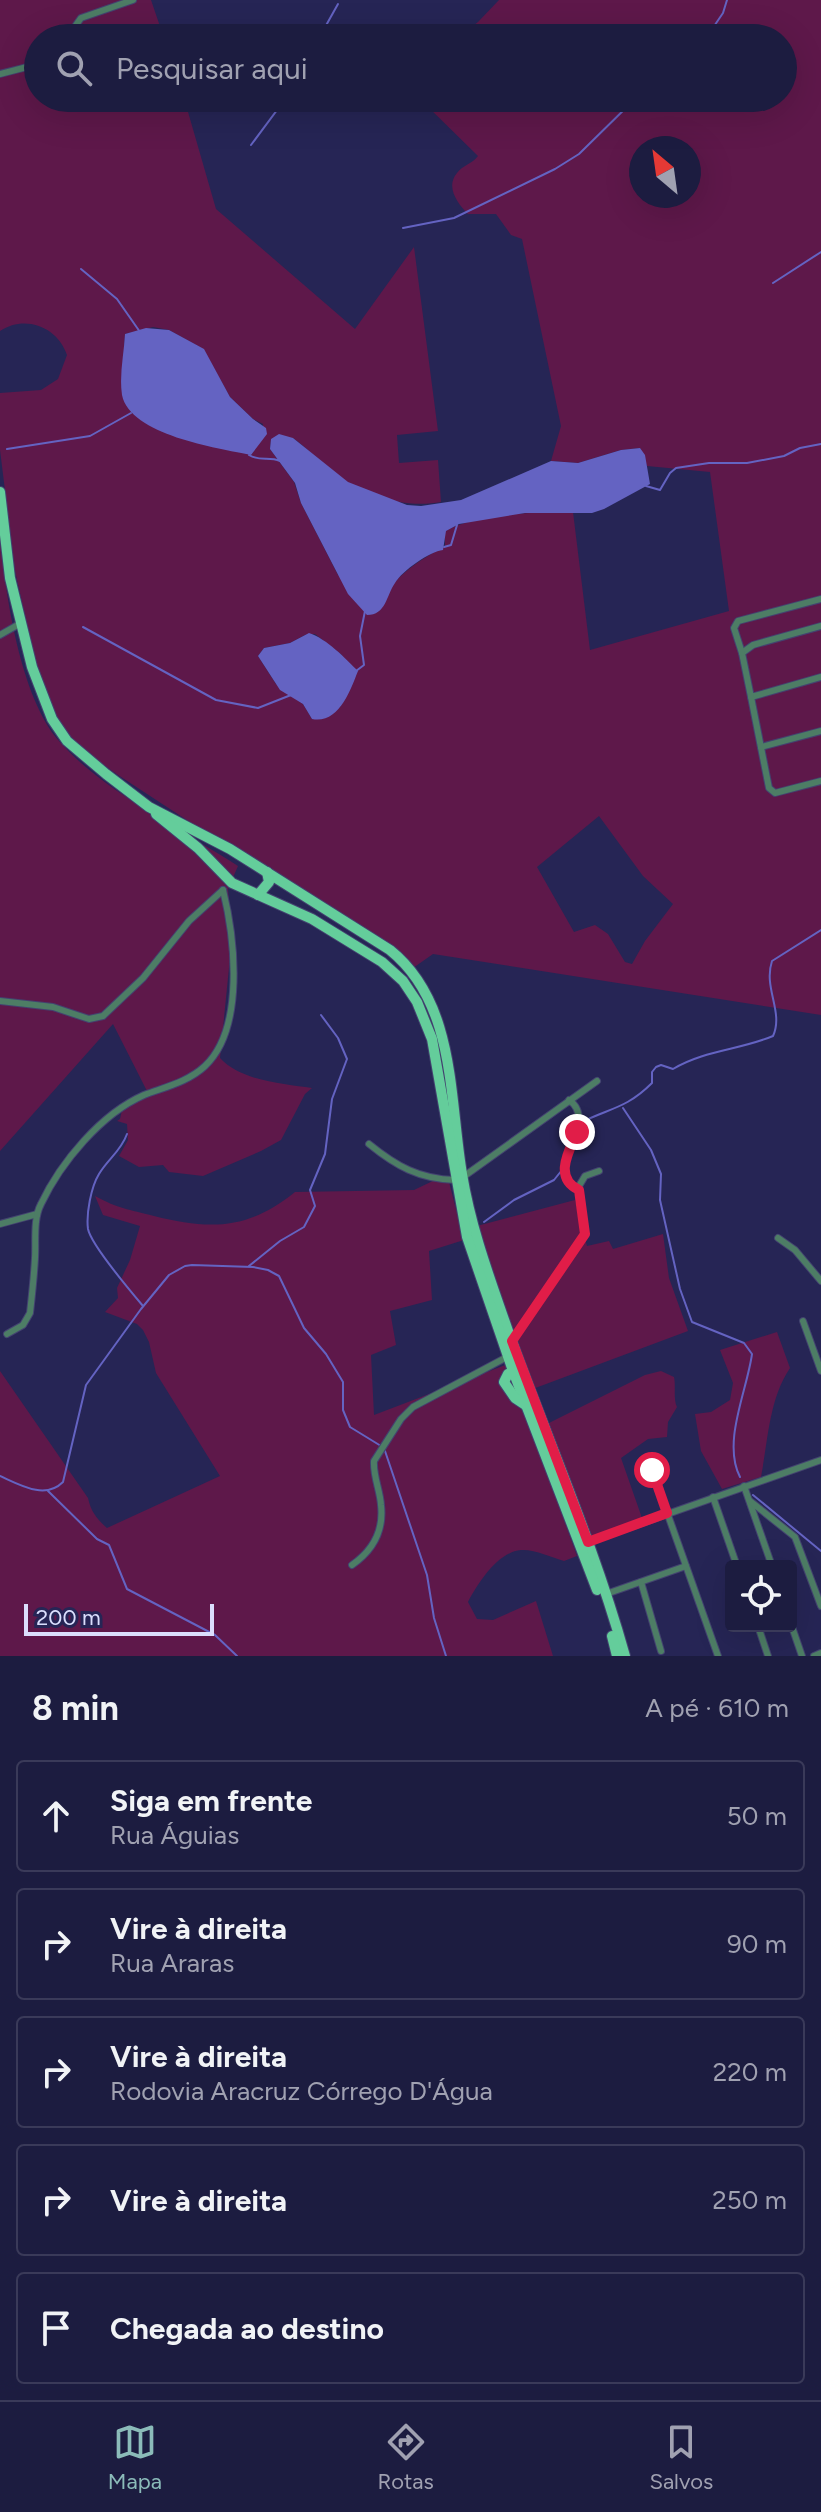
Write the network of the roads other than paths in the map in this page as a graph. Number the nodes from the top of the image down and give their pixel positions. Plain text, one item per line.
1 (133, 0) edge
2 (77, 24) edge
3 (24, 68) edge
4 (0, 74) edge
5 (0, 492) edge
6 (821, 599) edge
7 (21, 623) junction
8 (821, 626) edge
9 (0, 635) edge
10 (742, 653) junction
11 (821, 677) edge
12 (751, 697) junction
13 (821, 731) edge
14 (761, 747) junction
15 (821, 781) edge
16 (149, 807) junction
17 (230, 849) junction
18 (217, 868) junction
19 (267, 872) junction
20 (228, 886) junction
21 (258, 895) junction
22 (0, 1001) edge
23 (597, 1081) dead end
24 (569, 1100) junction
25 (369, 1144) dead end
26 (599, 1171) dead end
27 (459, 1178) junction
28 (579, 1190) junction
29 (37, 1214) junction
30 (0, 1224) edge
31 (778, 1238) dead end
32 (821, 1281) edge
33 (803, 1321) dead end
34 (7, 1334) dead end
35 (512, 1341) junction
36 (509, 1356) junction
37 (518, 1370) junction
38 (821, 1371) edge
39 (821, 1460) edge
40 (652, 1470) dead end
41 (744, 1486) junction
42 (713, 1497) junction
43 (750, 1501) junction
44 (667, 1513) junction
45 (588, 1542) junction
46 (735, 1560) edge
47 (770, 1560) edge
48 (352, 1565) dead end
49 (686, 1566) junction
50 (641, 1582) junction
51 (606, 1595) junction
52 (821, 1606) edge
53 (760, 1632) edge
54 (794, 1632) edge
55 (661, 1651) dead end
56 (821, 1653) edge
57 (617, 1656) edge
58 (625, 1656) edge
59 (718, 1656) edge
60 (768, 1656) edge
61 (802, 1656) edge
62 (814, 1656) edge

1 - 2 street
3 - 4 street
5 - 7 main road
6 - 10 street
7 - 9 street
7 - 16 main road
8 - 10 street
10 - 12 street
11 - 12 street
12 - 14 street
13 - 14 street
14 - 15 street
16 - 17 main road
16 - 18 main road
17 - 18 main road
17 - 19 main road
18 - 20 main road
19 - 21 main road
19 - 27 main road
20 - 21 main road
20 - 22 street
20 - 29 street
21 - 27 main road
23 - 24 street
24 - 27 street
24 - 28 street
25 - 27 street
26 - 28 street
27 - 35 main road
27 - 36 main road
28 - 35 street
29 - 30 street
29 - 34 street
31 - 32 street
33 - 38 street
35 - 37 main road
36 - 37 main road
36 - 48 street
37 - 45 main road
37 - 57 main road
39 - 41 street
40 - 44 street
41 - 42 street
41 - 43 street
42 - 44 street
42 - 46 street
43 - 47 street
43 - 52 street
44 - 45 street
44 - 49 street
45 - 51 main road
49 - 50 street
49 - 59 street
50 - 51 street
50 - 55 street
51 - 58 main road
53 - 60 street
54 - 61 street
56 - 62 street

